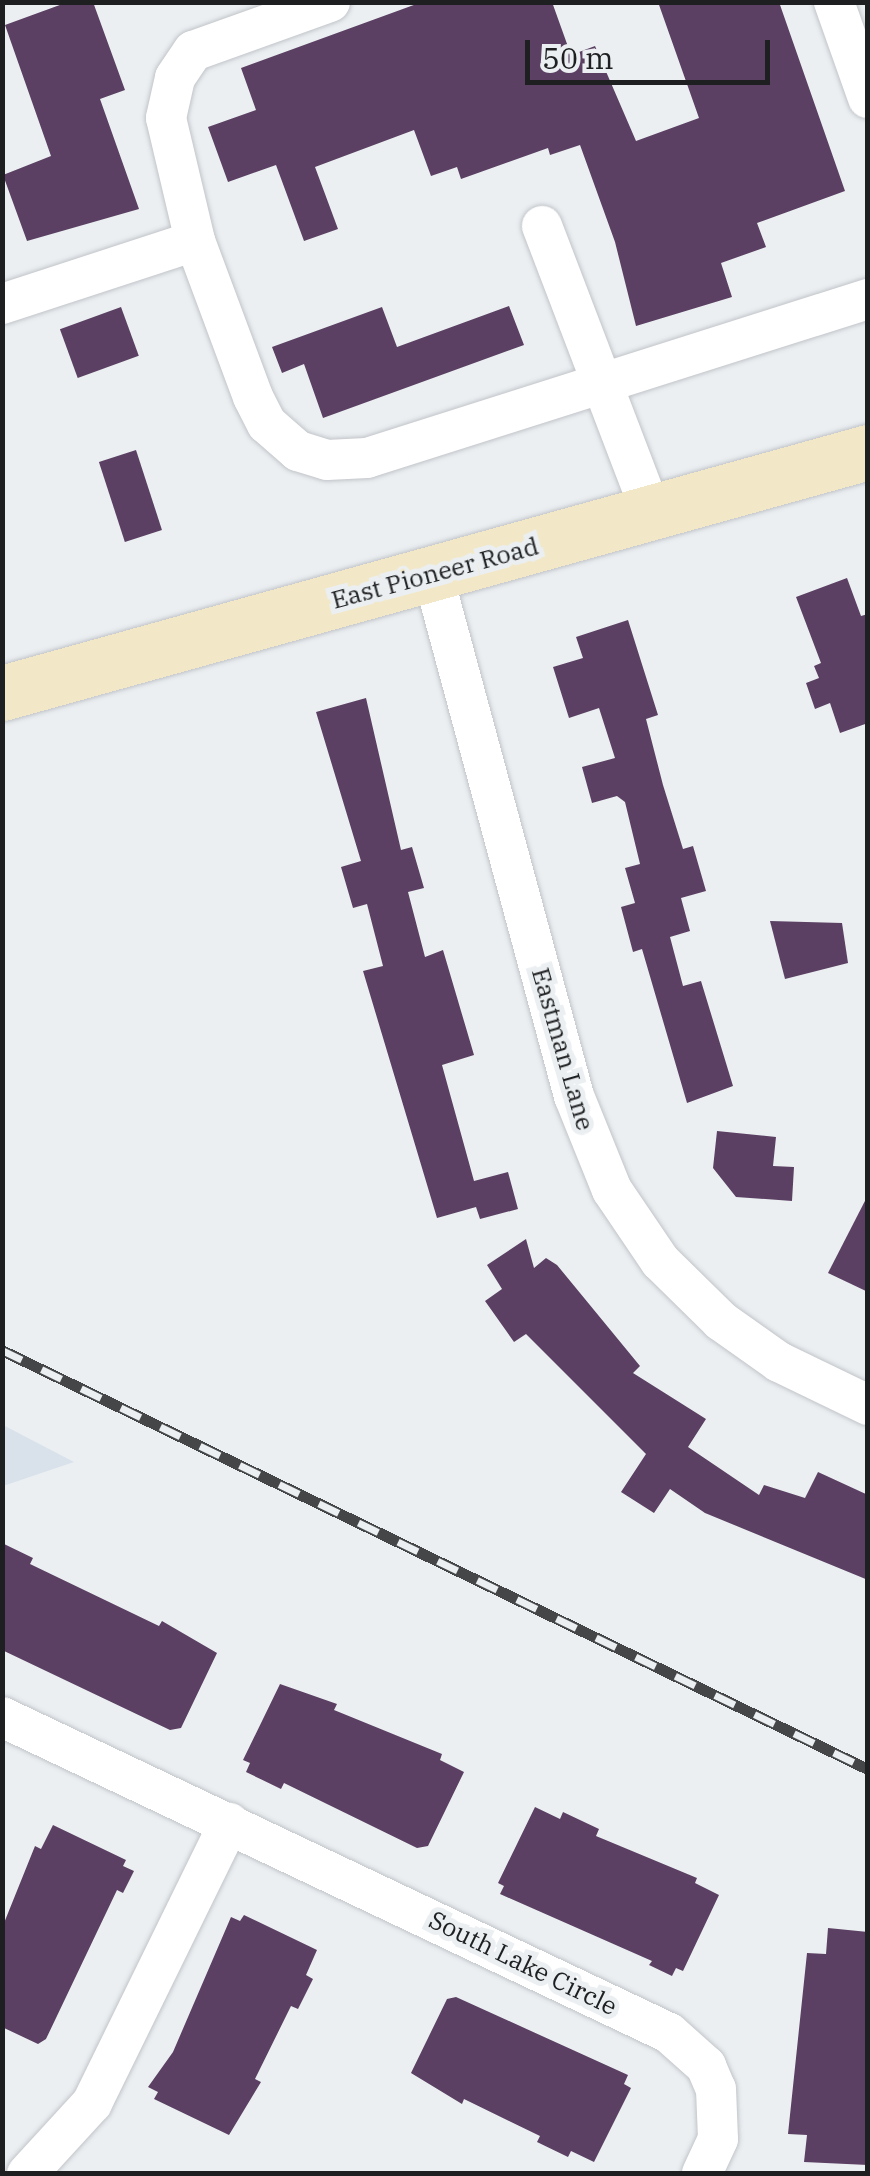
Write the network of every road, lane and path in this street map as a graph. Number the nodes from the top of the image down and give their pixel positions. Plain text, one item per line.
1 (330, 2) edge
2 (834, 2) edge
3 (868, 98) edge
4 (542, 226) dead end
5 (196, 241) junction
6 (868, 298) edge
7 (2, 304) edge
8 (601, 382) junction
9 (868, 452) edge
10 (651, 512) junction
11 (433, 575) junction
12 (2, 693) edge
13 (868, 1405) edge
14 (2, 1718) edge
15 (230, 1823) junction
16 (27, 2174) edge
17 (702, 2174) edge

1 - 5 street
2 - 3 street
4 - 8 street
5 - 7 street
5 - 8 street
6 - 8 street
8 - 10 street
9 - 10 main road, East Pioneer Road
10 - 11 main road, East Pioneer Road
11 - 12 main road, East Pioneer Road
11 - 13 street, Eastman Lane
14 - 15 street, South Lake Circle
15 - 16 street
15 - 17 street, South Lake Circle

